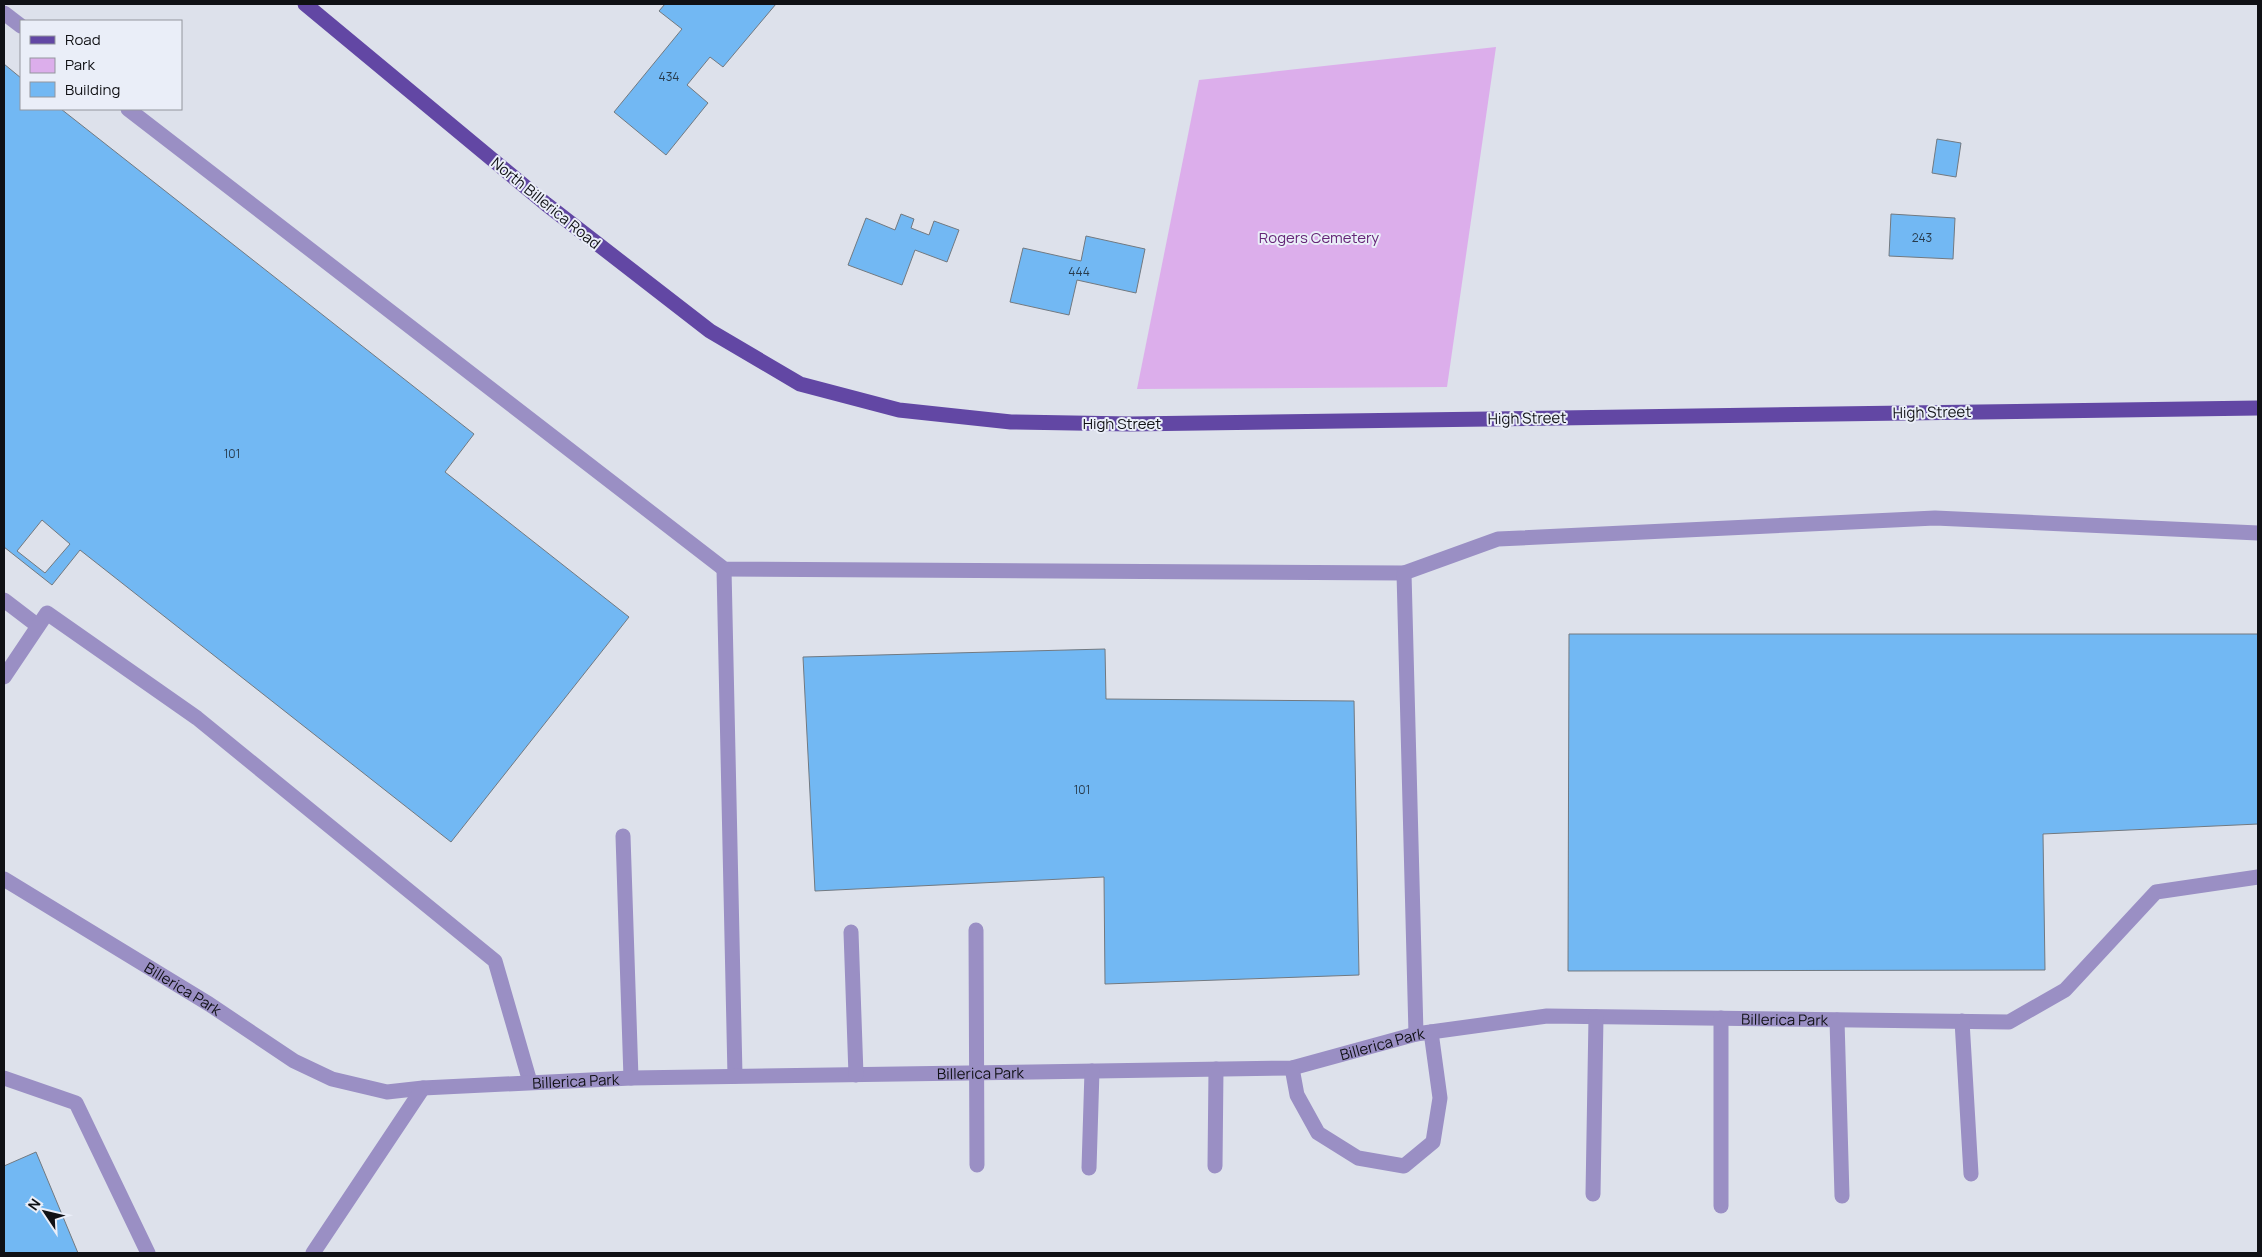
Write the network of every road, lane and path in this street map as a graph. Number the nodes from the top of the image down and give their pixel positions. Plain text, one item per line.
1 (305, 4) edge
2 (4, 13) edge
3 (20, 25) edge
4 (129, 110) edge
5 (800, 384) joint
6 (2258, 408) edge
7 (2258, 533) edge
8 (724, 569) junction
9 (1404, 573) junction
10 (4, 600) edge
11 (38, 626) junction
12 (4, 677) edge
13 (623, 836) dead end
14 (2258, 877) edge
15 (4, 879) edge
16 (976, 930) dead end
17 (851, 932) dead end
18 (1596, 1017) junction
19 (1721, 1018) junction
20 (1837, 1020) junction
21 (1962, 1021) junction
22 (1432, 1032) junction
23 (1416, 1034) junction
24 (1292, 1068) junction
25 (1216, 1070) junction
26 (1092, 1071) junction
27 (976, 1074) junction
28 (856, 1075) junction
29 (735, 1076) junction
30 (4, 1078) edge
31 (631, 1078) junction
32 (530, 1082) junction
33 (423, 1088) junction
34 (977, 1165) dead end
35 (1216, 1166) dead end
36 (1089, 1168) dead end
37 (1971, 1174) dead end
38 (1592, 1194) dead end
39 (1842, 1196) dead end
40 (1721, 1206) dead end
41 (148, 1253) edge
42 (313, 1253) edge

1 - 5 main road, North Billerica Road
2 - 3 street
4 - 8 street
5 - 6 main road, High Street
7 - 9 street
8 - 9 street
8 - 29 street
9 - 23 street
10 - 11 street
11 - 12 street
11 - 32 street
13 - 31 street
14 - 21 street, Billerica Park
15 - 33 street, Billerica Park
16 - 27 street
17 - 28 street
18 - 19 street, Billerica Park
18 - 22 street, Billerica Park
18 - 38 street
19 - 20 street, Billerica Park
19 - 40 street
20 - 21 street, Billerica Park
20 - 39 street
21 - 37 street
22 - 23 street, Billerica Park
22 - 24 street
23 - 24 street, Billerica Park
24 - 25 street, Billerica Park
25 - 26 street, Billerica Park
25 - 35 street
26 - 27 street, Billerica Park
26 - 36 street
27 - 28 street, Billerica Park
27 - 34 street
28 - 29 street, Billerica Park
29 - 31 street, Billerica Park
30 - 41 street
31 - 32 street, Billerica Park
32 - 33 street, Billerica Park
33 - 42 street

